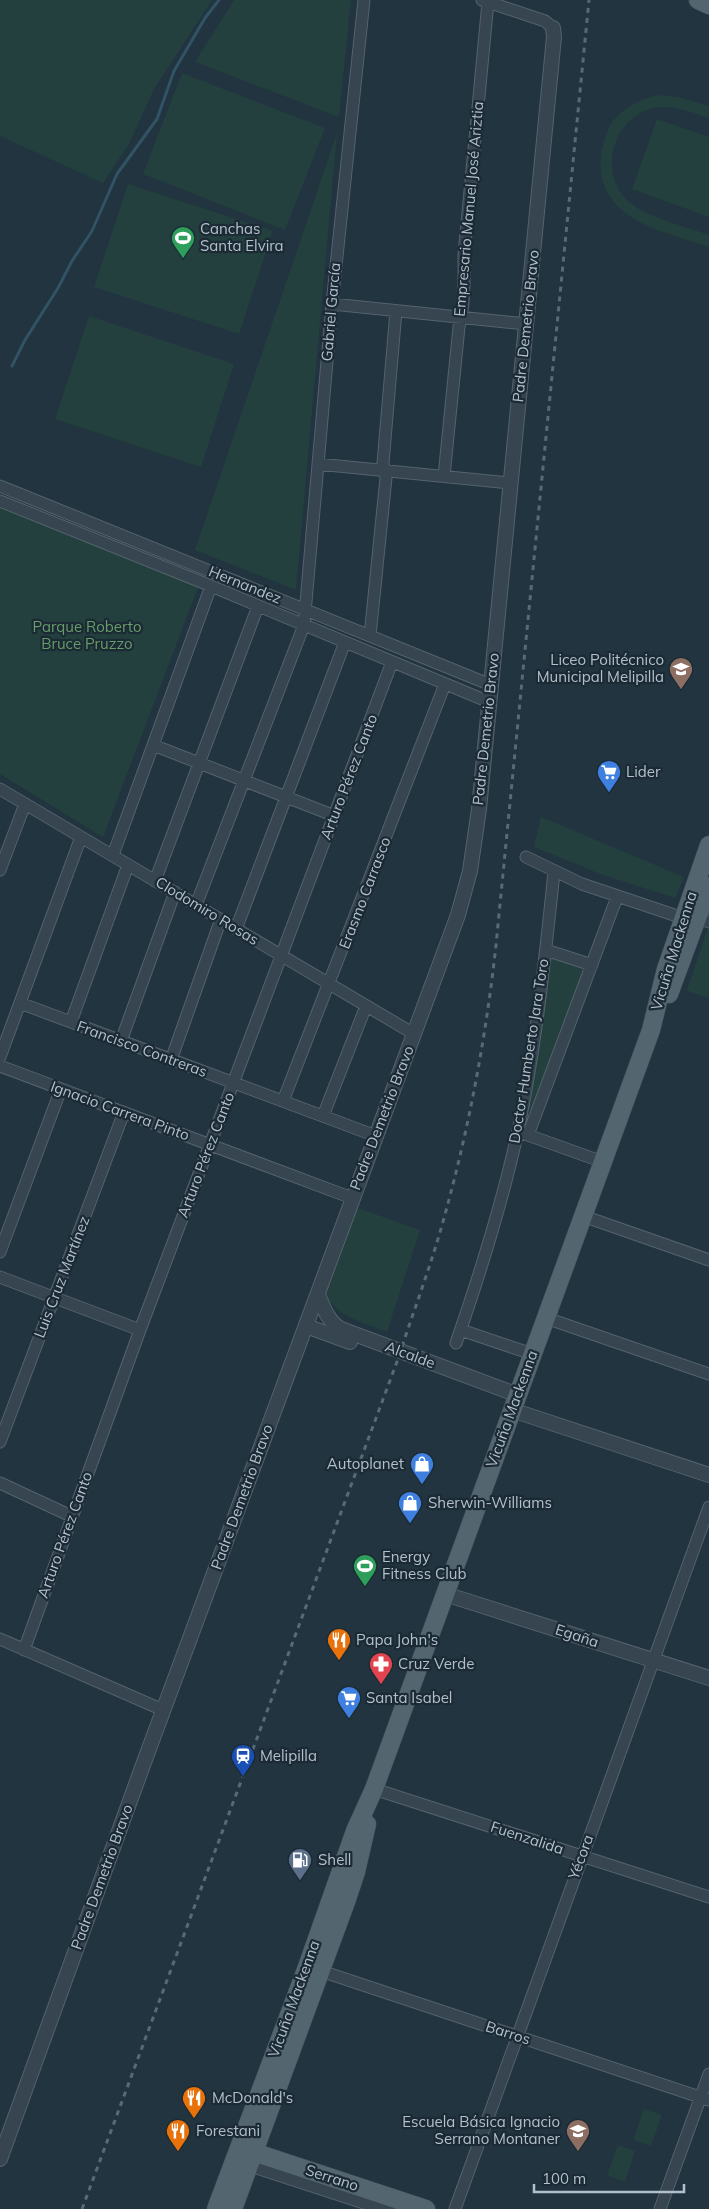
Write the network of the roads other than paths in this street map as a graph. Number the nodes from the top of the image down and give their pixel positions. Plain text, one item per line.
1 (364, 0) edge
2 (698, 0) edge
3 (485, 1) edge
4 (709, 5) edge
5 (553, 28) joint
6 (332, 304) junction
7 (396, 311) junction
8 (461, 317) junction
9 (526, 324) junction
10 (318, 464) junction
11 (384, 470) junction
12 (444, 476) junction
13 (510, 483) junction
14 (0, 486) edge
15 (0, 501) edge
16 (211, 586) junction
17 (258, 606) junction
18 (306, 610) junction
19 (304, 625) junction
20 (370, 636) junction
21 (345, 642) junction
22 (392, 662) junction
23 (445, 684) junction
24 (491, 685) junction
25 (489, 702) junction
26 (153, 745) junction
27 (199, 763) junction
28 (244, 780) junction
29 (0, 789) edge
30 (286, 797) junction
31 (25, 804) junction
32 (335, 816) junction
33 (81, 837) junction
34 (709, 845) edge
35 (112, 856) junction
36 (526, 857) dead end
37 (128, 865) junction
38 (0, 870) edge
39 (554, 872) junction
40 (156, 881) junction
41 (709, 886) edge
42 (175, 892) junction
43 (617, 897) junction
44 (196, 905) junction
45 (697, 919) edge
46 (221, 920) junction
47 (236, 929) junction
48 (546, 950) junction
49 (282, 956) junction
50 (592, 965) junction
51 (328, 983) junction
52 (20, 1003) junction
53 (366, 1006) junction
54 (71, 1022) junction
55 (414, 1034) junction
56 (121, 1041) junction
57 (0, 1057) edge
58 (171, 1060) junction
59 (0, 1066) edge
60 (233, 1083) junction
61 (61, 1089) junction
62 (283, 1101) junction
63 (124, 1112) junction
64 (324, 1116) junction
65 (523, 1133) junction
66 (376, 1136) junction
67 (210, 1145) junction
68 (603, 1162) junction
69 (352, 1198) junction
70 (583, 1216) junction
71 (0, 1252) edge
72 (709, 1260) edge
73 (0, 1277) edge
74 (318, 1295) junction
75 (54, 1298) junction
76 (546, 1318) junction
77 (306, 1326) junction
78 (140, 1330) junction
79 (461, 1330) junction
80 (456, 1343) dead end
81 (532, 1354) junction
82 (709, 1374) edge
83 (515, 1402) junction
84 (0, 1442) edge
85 (709, 1475) edge
86 (0, 1483) edge
87 (709, 1507) edge
88 (71, 1516) junction
89 (445, 1594) junction
90 (0, 1639) edge
91 (24, 1650) junction
92 (653, 1660) junction
93 (709, 1678) edge
94 (163, 1710) junction
95 (374, 1789) junction
96 (582, 1855) junction
97 (709, 1897) edge
98 (314, 1969) junction
99 (518, 2036) junction
100 (709, 2074) edge
101 (705, 2099) edge
102 (244, 2156) junction
103 (0, 2159) edge
104 (216, 2209) edge
105 (233, 2209) edge
106 (386, 2209) edge
107 (426, 2209) edge
108 (455, 2209) edge
109 (660, 2209) edge

1 - 6 street, Gabriel García
2 - 4 main road
3 - 5 street
3 - 8 street, Empresario Manuel José Ariztia
5 - 9 street, Padre Demetrio Bravo
6 - 7 street
6 - 10 street, Gabriel García
7 - 8 street
7 - 11 street
8 - 9 street
8 - 12 street, Empresario Manuel José Ariztia
9 - 13 street, Padre Demetrio Bravo
10 - 11 street
10 - 18 street, Gabriel García
11 - 12 street
11 - 20 street
12 - 13 street
13 - 24 street, Padre Demetrio Bravo
14 - 18 street, Hernandez
15 - 16 street, Hernandez
16 - 17 street, Hernandez
16 - 26 street
17 - 19 street, Hernandez
17 - 27 street
18 - 19 street, Gabriel García
18 - 20 street, Hernandez
19 - 21 street, Hernandez
19 - 28 street, Gabriel García
20 - 24 street, Hernandez
21 - 22 street, Hernandez
21 - 30 street
22 - 23 street, Hernandez
22 - 32 street, Arturo Pérez Canto
23 - 25 street, Hernandez
23 - 51 street, Erasmo Carrasco
24 - 25 street, Padre Demetrio Bravo
25 - 55 street, Padre Demetrio Bravo
26 - 27 street
26 - 35 street
27 - 28 street
27 - 40 street
28 - 30 street
28 - 44 street, Gabriel García
29 - 31 street, Clodomiro Rosas
30 - 32 street
30 - 47 street
31 - 33 street, Clodomiro Rosas
31 - 38 street
32 - 49 street, Arturo Pérez Canto
33 - 35 street, Clodomiro Rosas
33 - 52 street
34 - 45 main road, Vicuña Mackenna
35 - 37 street, Clodomiro Rosas
36 - 39 street
37 - 40 street, Clodomiro Rosas
37 - 54 street
39 - 43 street
39 - 48 street, Doctor Humberto Jara Toro
40 - 42 street, Clodomiro Rosas
41 - 45 main road, Vicuña Mackenna
42 - 44 street, Clodomiro Rosas
42 - 56 street
43 - 45 street
43 - 50 street
44 - 46 street, Clodomiro Rosas
45 - 68 main road, Vicuña Mackenna
46 - 47 street, Clodomiro Rosas
46 - 58 street
47 - 49 street, Clodomiro Rosas
48 - 50 street
48 - 65 street, Doctor Humberto Jara Toro
49 - 51 street, Clodomiro Rosas
49 - 60 street, Arturo Pérez Canto
50 - 65 street
51 - 53 street, Clodomiro Rosas
51 - 62 street, Erasmo Carrasco
52 - 54 street, Francisco Contreras
52 - 57 street
53 - 55 street, Clodomiro Rosas
53 - 64 street
54 - 56 street, Francisco Contreras
55 - 66 street, Padre Demetrio Bravo
56 - 58 street, Francisco Contreras
58 - 60 street, Francisco Contreras
59 - 61 street, Ignacio Carrera Pinto
60 - 62 street, Francisco Contreras
60 - 67 street, Arturo Pérez Canto
61 - 63 street, Ignacio Carrera Pinto
61 - 71 street
62 - 64 street, Francisco Contreras
63 - 67 street, Ignacio Carrera Pinto
63 - 75 street, Luis Cruz Martínez
64 - 66 street, Francisco Contreras
65 - 68 street
65 - 79 street, Doctor Humberto Jara Toro
66 - 69 street, Padre Demetrio Bravo
67 - 69 street, Ignacio Carrera Pinto
67 - 78 street, Arturo Pérez Canto
68 - 70 main road, Vicuña Mackenna
69 - 74 street, Padre Demetrio Bravo
70 - 72 street
70 - 76 main road, Vicuña Mackenna
73 - 75 street
74 - 77 street, Padre Demetrio Bravo
74 - 83 street, Alcalde
75 - 78 street
75 - 84 street, Luis Cruz Martínez
76 - 81 main road, Vicuña Mackenna
76 - 82 street
77 - 83 street, Alcalde
77 - 94 street, Padre Demetrio Bravo
78 - 88 street, Arturo Pérez Canto
79 - 80 street, Doctor Humberto Jara Toro
79 - 81 street
81 - 83 main road, Vicuña Mackenna
83 - 85 street, Alcalde
83 - 89 main road, Vicuña Mackenna
86 - 88 street
87 - 92 street, Yécora
88 - 91 street, Arturo Pérez Canto
89 - 92 street, Egaña
89 - 95 main road, Vicuña Mackenna
90 - 91 street
91 - 94 street
92 - 93 street, Egaña
92 - 96 street, Yécora
94 - 103 street, Padre Demetrio Bravo
95 - 96 street, Fuenzalida
95 - 98 main road, Vicuña Mackenna
96 - 97 street, Fuenzalida
96 - 99 street, Yécora
98 - 99 street, Barros
98 - 102 main road, Vicuña Mackenna
99 - 101 street, Barros
99 - 108 street, Yécora
100 - 101 street
101 - 109 street
102 - 104 main road, Vicuña Mackenna
102 - 105 main road, Vicuña Mackenna
102 - 106 street, Serrano
102 - 107 main road, Serrano

